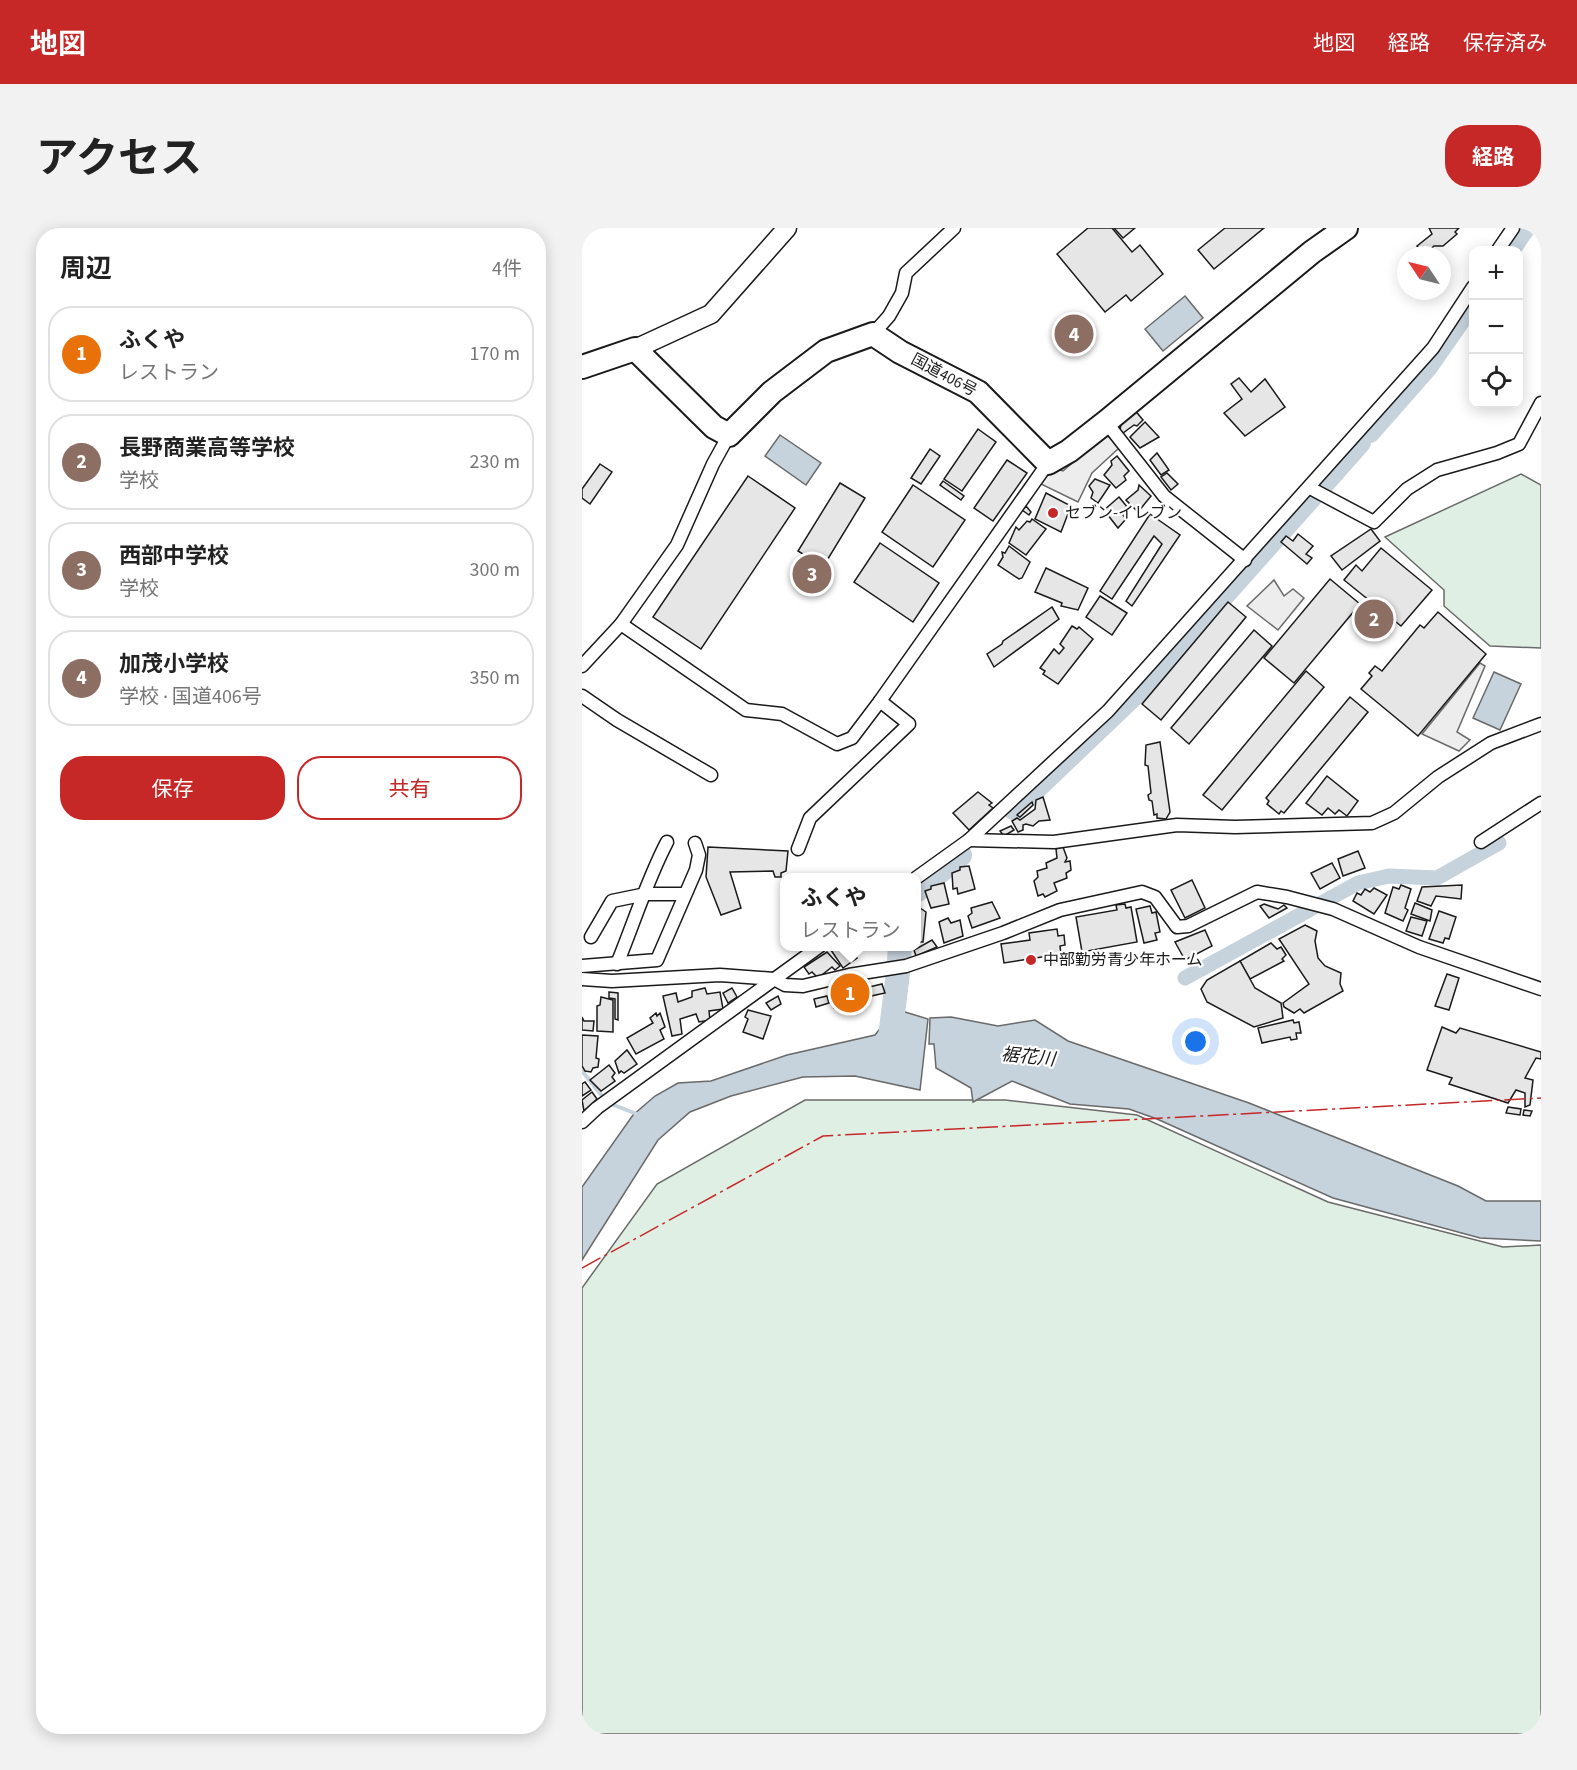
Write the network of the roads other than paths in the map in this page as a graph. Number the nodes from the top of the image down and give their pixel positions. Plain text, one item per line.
1 (787, 228) edge
2 (954, 228) edge
3 (1346, 228) edge
4 (1513, 228) edge
5 (1501, 246) edge
6 (1469, 293) edge
7 (873, 334) junction
8 (635, 349) junction
9 (582, 367) edge
10 (1541, 403) edge
11 (1106, 422) junction
12 (729, 435) junction
13 (1048, 463) junction
14 (1311, 488) junction
15 (1245, 560) junction
16 (621, 624) junction
17 (582, 666) edge
18 (582, 696) edge
19 (880, 701) junction
20 (1541, 724) edge
21 (711, 776) dead end
22 (1541, 803) edge
23 (969, 840) junction
24 (668, 842) dead end
25 (1481, 842) dead end
26 (695, 843) dead end
27 (798, 849) dead end
28 (921, 874) edge
29 (646, 894) junction
30 (684, 894) junction
31 (591, 937) dead end
32 (813, 951) edge
33 (617, 964) junction
34 (582, 966) edge
35 (582, 979) edge
36 (774, 980) junction
37 (1541, 989) edge
38 (582, 1122) edge

1 - 8 street
2 - 7 street
3 - 11 highway
4 - 5 street
6 - 14 street
7 - 12 highway
7 - 13 highway, 国道406号
8 - 9 highway
8 - 12 highway
10 - 14 street
11 - 13 highway
11 - 15 street
12 - 16 street
13 - 19 street
14 - 15 street
15 - 23 street
16 - 17 street
16 - 19 street
18 - 21 street
19 - 27 street
20 - 23 street
22 - 25 street
23 - 28 street
24 - 29 street
26 - 30 street
29 - 30 street
29 - 31 street
29 - 33 street
30 - 33 street
32 - 36 street
33 - 34 street
35 - 36 street
36 - 37 street
36 - 38 street

